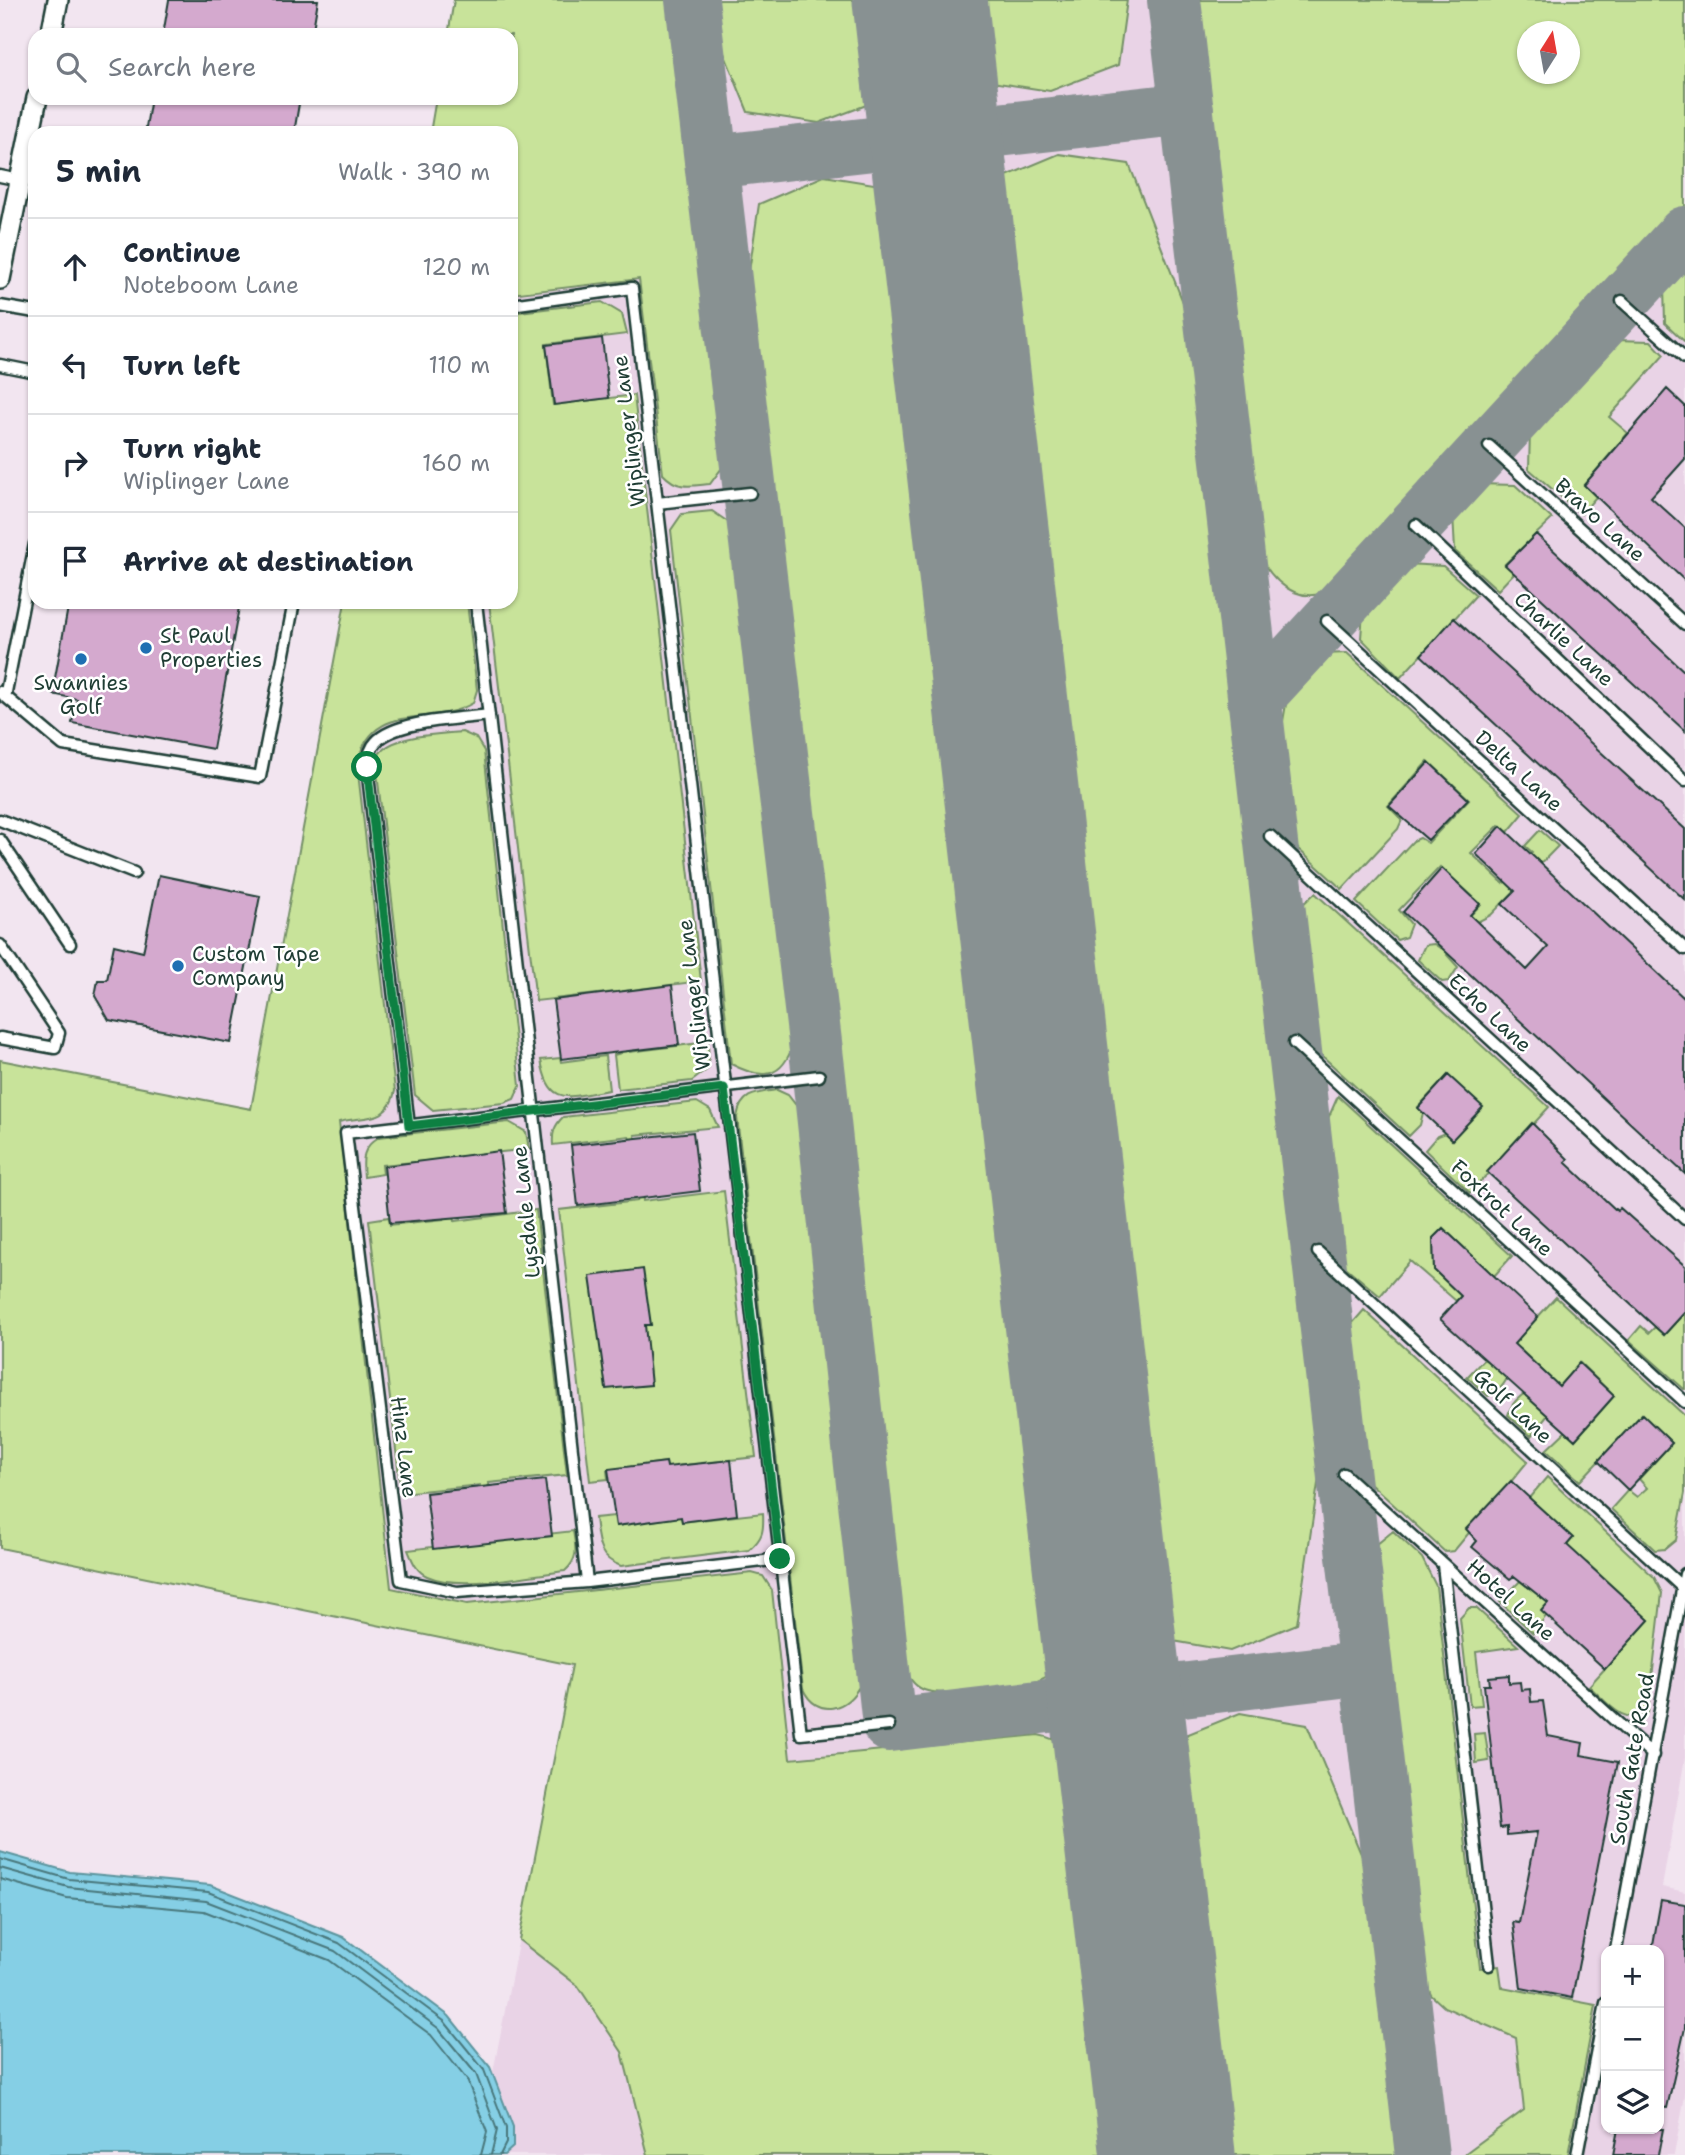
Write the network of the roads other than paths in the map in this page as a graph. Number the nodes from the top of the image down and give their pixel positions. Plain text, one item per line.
1 (58, 0) edge
2 (52, 28) edge
3 (35, 105) edge
4 (10, 178) edge
5 (0, 279) edge
6 (1622, 301) dead end
7 (518, 304) edge
8 (0, 306) edge
9 (28, 311) edge
10 (1685, 358) edge
11 (0, 365) edge
12 (28, 371) edge
13 (1489, 446) dead end
14 (750, 493) dead end
15 (657, 503) junction
16 (1416, 525) dead end
17 (28, 577) edge
18 (293, 609) edge
19 (477, 609) edge
20 (1327, 621) dead end
21 (1685, 624) edge
22 (3, 694) edge
23 (489, 715) junction
24 (1685, 781) edge
25 (0, 820) edge
26 (1270, 836) dead end
27 (0, 840) edge
28 (134, 873) dead end
29 (71, 944) dead end
30 (0, 946) edge
31 (1685, 949) edge
32 (0, 1038) edge
33 (1294, 1043) dead end
34 (819, 1076) dead end
35 (724, 1088) junction
36 (534, 1111) junction
37 (409, 1126) junction
38 (1685, 1219) edge
39 (1318, 1252) dead end
40 (1685, 1402) edge
41 (1343, 1474) dead end
42 (780, 1559) junction
43 (1443, 1564) junction
44 (1685, 1574) edge
45 (587, 1583) junction
46 (1682, 1588) junction
47 (889, 1725) dead end
48 (1653, 1755) junction
49 (1617, 1945) edge
50 (1489, 1965) dead end
51 (1605, 2008) edge
52 (1577, 2155) edge

1 - 2 street
3 - 4 street
4 - 5 street
6 - 10 lane
7 - 15 lane, Wiplinger Lane
8 - 9 lane
11 - 12 lane
13 - 21 lane, Bravo Lane
14 - 15 lane
15 - 35 lane, Wiplinger Lane
16 - 24 lane, Charlie Lane
17 - 22 lane
18 - 22 lane
19 - 23 lane, Lysdale Lane
20 - 31 lane, Delta Lane
23 - 36 lane, Lysdale Lane
23 - 37 lane
25 - 28 lane
26 - 38 lane, Echo Lane
27 - 29 lane
30 - 32 lane
33 - 40 lane, Foxtrot Lane
34 - 35 lane
35 - 36 lane
35 - 42 lane, Wiplinger Lane
36 - 37 lane
36 - 45 lane, Lysdale Lane
37 - 45 lane, Hinz Lane
39 - 46 lane, Golf Lane
41 - 43 lane, Hotel Lane
42 - 45 lane
42 - 47 lane, Wiplinger Lane
43 - 48 lane, Hotel Lane
43 - 50 lane
44 - 46 lane, South Gate Road
46 - 48 lane, South Gate Road
48 - 49 lane, South Gate Road
51 - 52 lane

